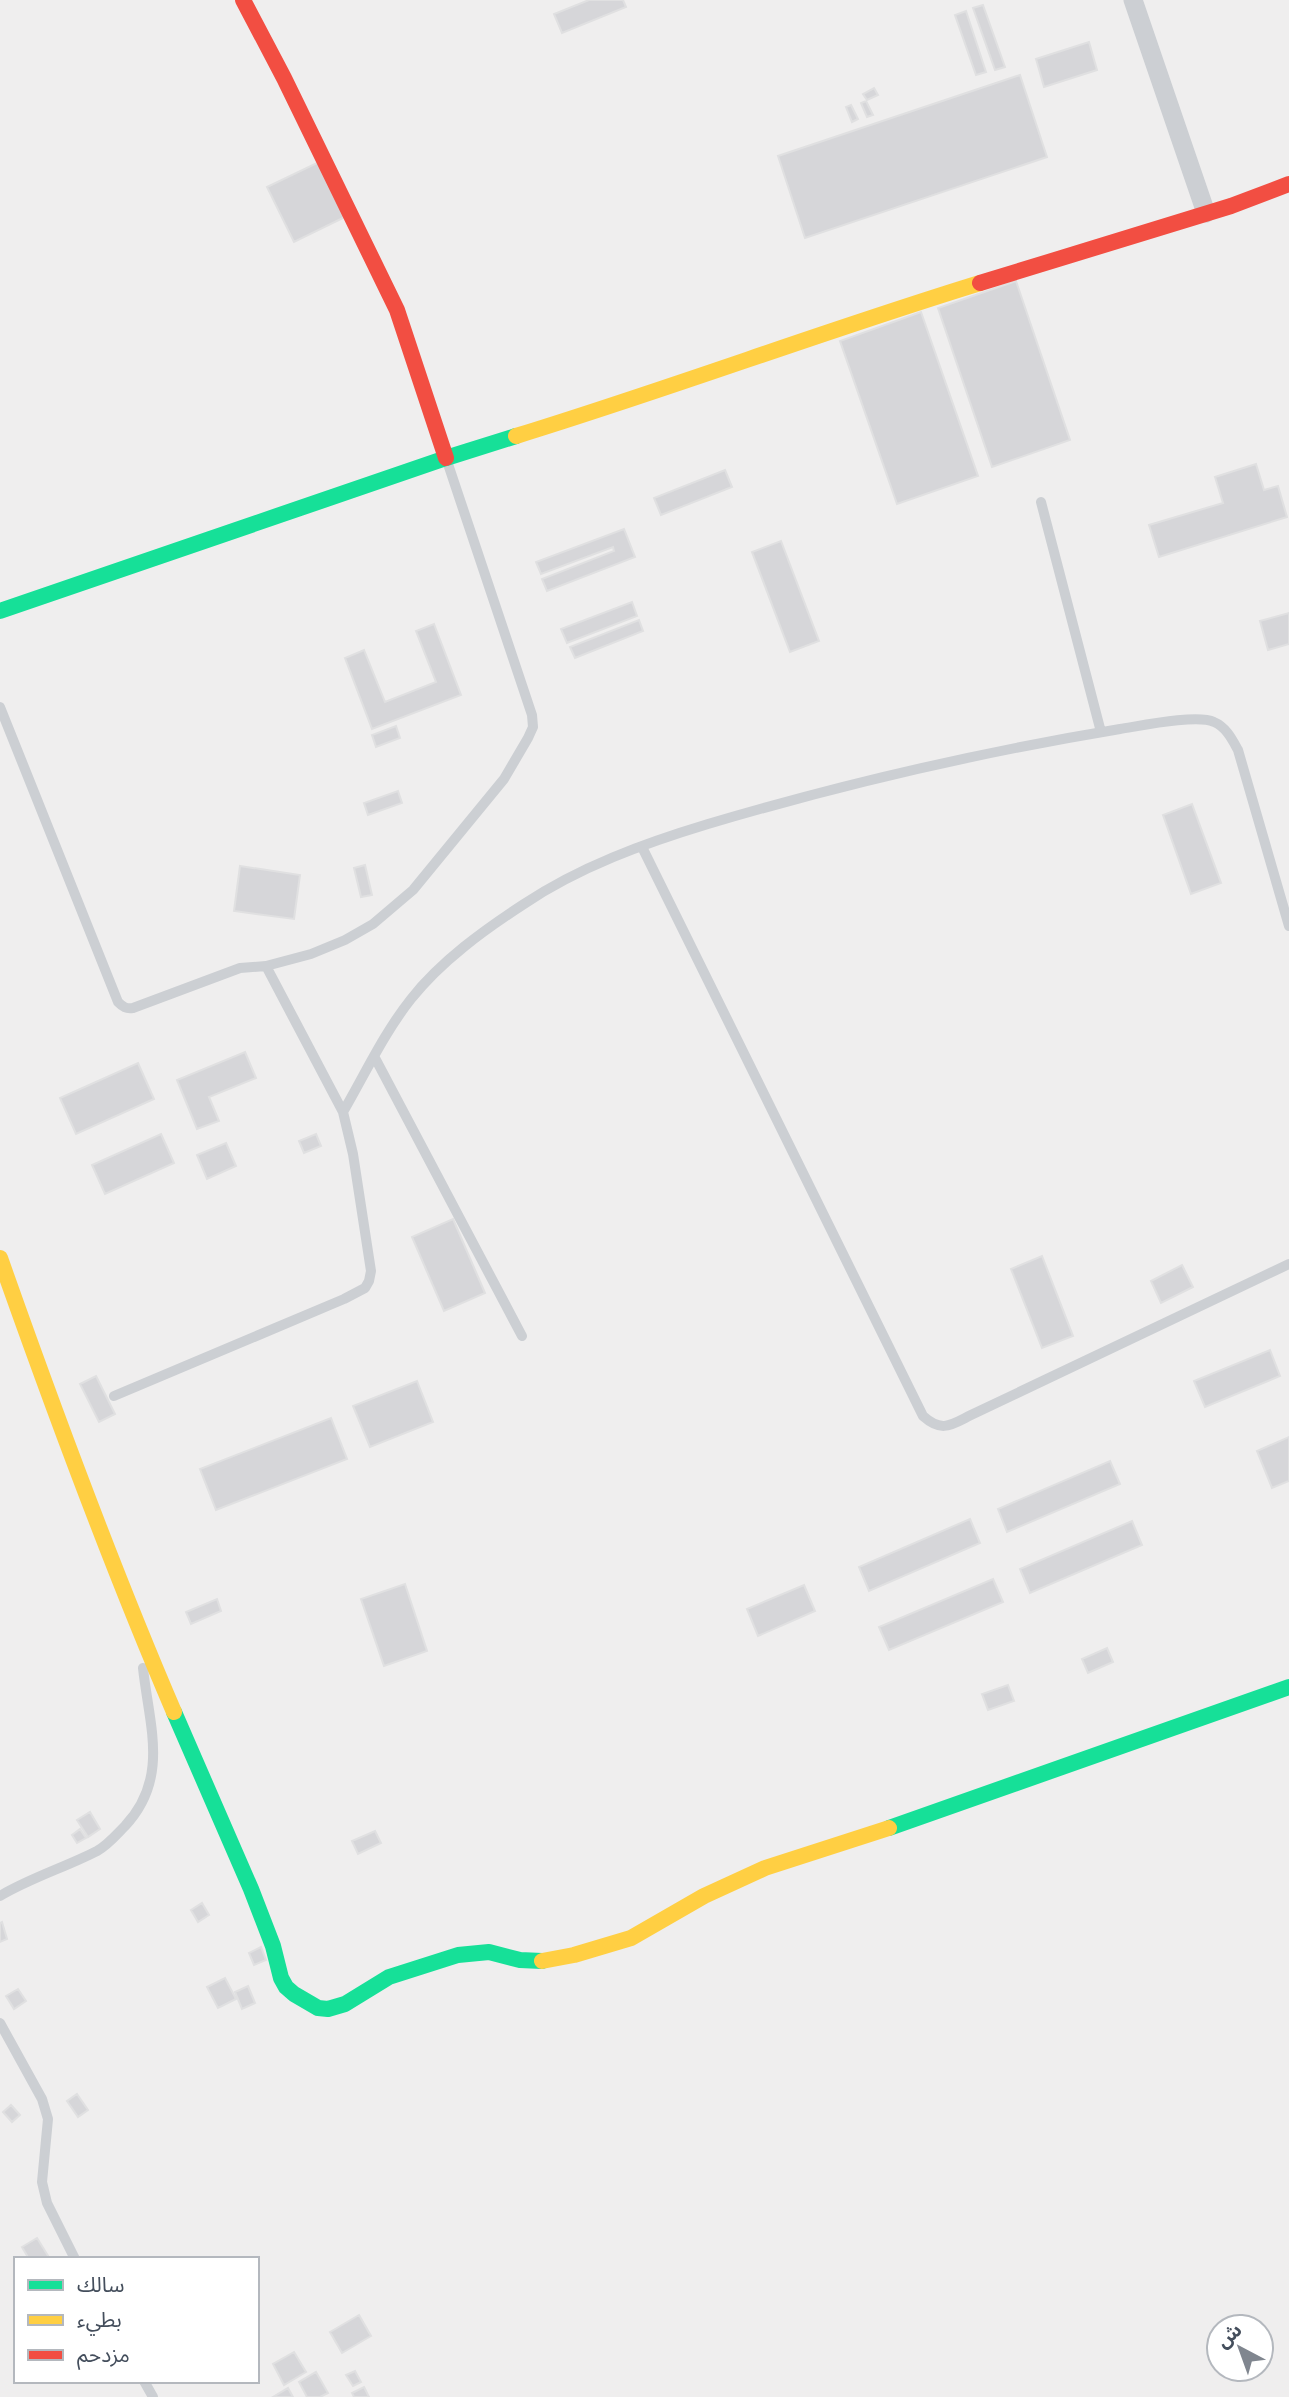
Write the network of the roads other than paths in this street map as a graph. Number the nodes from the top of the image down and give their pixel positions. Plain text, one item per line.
1 (243, 0) edge
2 (1133, 0) edge
3 (1289, 184) edge
4 (1206, 213) junction
5 (446, 458) junction
6 (1041, 502) dead end
7 (0, 611) edge
8 (0, 707) edge
9 (1101, 732) junction
10 (642, 847) junction
11 (1289, 926) edge
12 (266, 966) junction
13 (374, 1056) junction
14 (344, 1112) junction
15 (0, 1258) edge
16 (1289, 1264) edge
17 (522, 1336) dead end
18 (114, 1396) dead end
19 (140, 1632) junction
20 (1289, 1687) edge
21 (0, 1896) edge
22 (0, 2023) edge
23 (74, 2257) edge

1 - 5 street
2 - 4 street
3 - 4 street
4 - 5 street
5 - 7 street
5 - 12 lane
6 - 9 lane
8 - 12 lane
9 - 10 lane
9 - 11 lane
10 - 13 lane
10 - 16 lane
12 - 14 lane
13 - 14 lane
13 - 17 lane
14 - 18 lane
15 - 19 street
19 - 20 street
19 - 21 lane
22 - 23 lane

